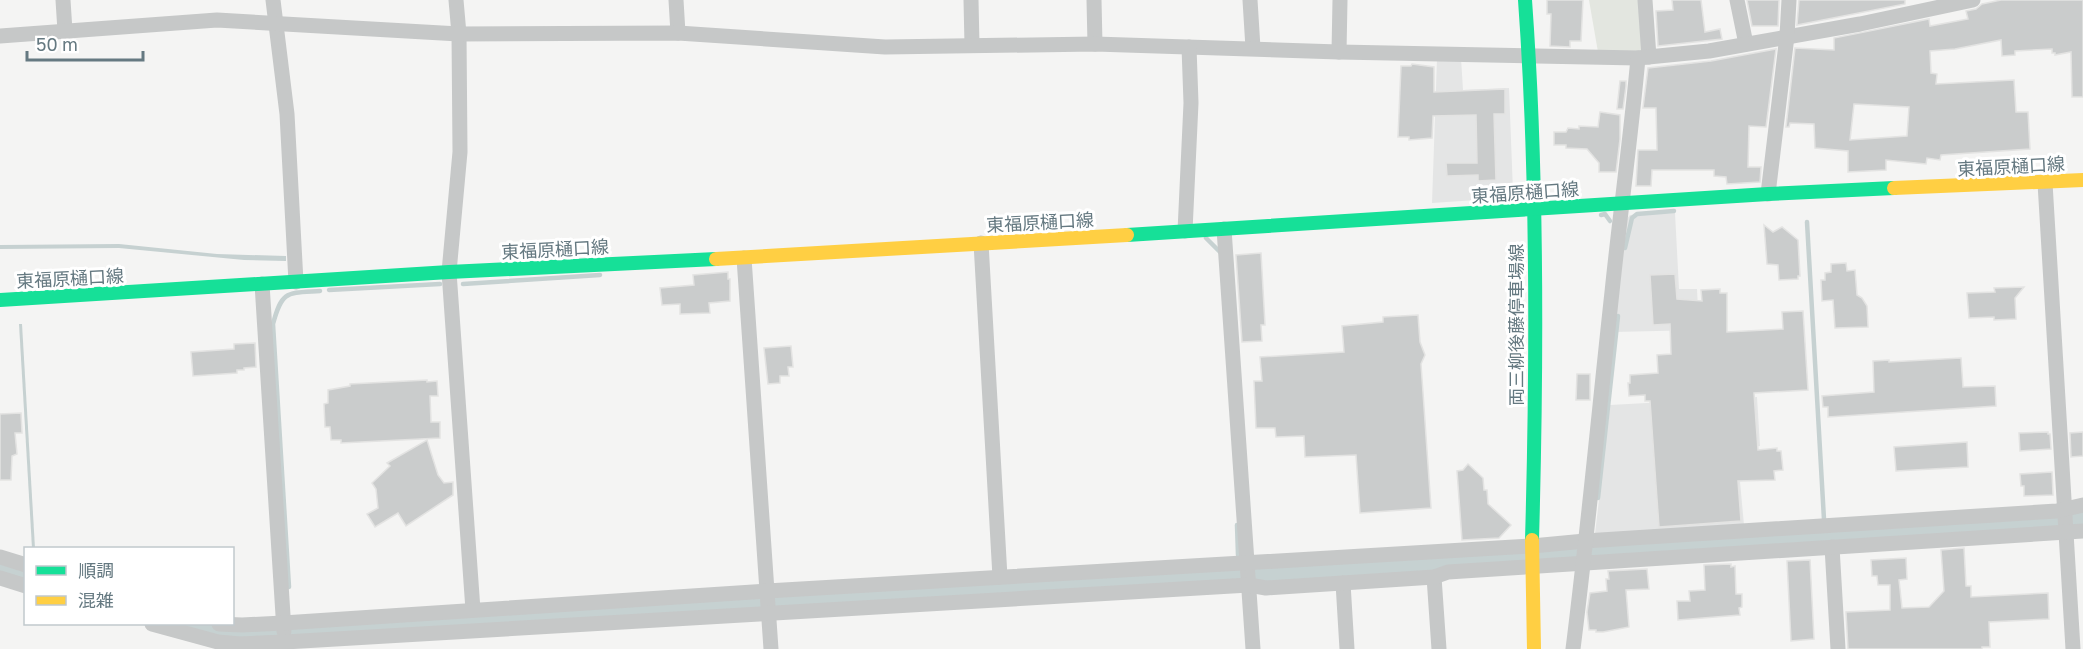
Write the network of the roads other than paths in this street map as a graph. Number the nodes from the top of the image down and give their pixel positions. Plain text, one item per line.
1 (63, 0) edge
2 (273, 0) edge
3 (456, 0) edge
4 (676, 0) edge
5 (971, 0) edge
6 (1094, 0) edge
7 (1250, 0) edge
8 (1340, 0) edge
9 (1524, 0) edge
10 (1645, 0) edge
11 (1737, 0) edge
12 (1789, 0) edge
13 (1973, 0) edge
14 (1932, 4) edge
15 (276, 23) junction
16 (0, 31) edge
17 (65, 31) junction
18 (678, 33) junction
19 (459, 34) junction
20 (1787, 36) junction
21 (1095, 44) junction
22 (1746, 44) junction
23 (972, 45) junction
24 (1190, 47) junction
25 (1254, 48) junction
26 (1339, 52) junction
27 (1529, 55) junction
28 (1644, 57) junction
29 (2083, 180) edge
30 (2044, 183) junction
31 (1768, 194) junction
32 (1621, 204) junction
33 (1532, 210) junction
34 (1224, 229) junction
35 (1185, 231) junction
36 (981, 243) junction
37 (744, 258) junction
38 (449, 272) junction
39 (296, 282) junction
40 (262, 284) junction
41 (0, 300) edge
42 (2083, 505) edge
43 (2064, 511) junction
44 (2066, 531) junction
45 (2083, 531) edge
46 (1585, 542) junction
47 (1832, 547) junction
48 (1532, 548) junction
49 (0, 557) edge
50 (1584, 560) junction
51 (1248, 563) junction
52 (24, 564) edge
53 (1532, 565) junction
54 (1434, 577) junction
55 (0, 578) edge
56 (1000, 578) junction
57 (1343, 583) junction
58 (24, 585) edge
59 (1249, 585) junction
60 (767, 592) junction
61 (473, 610) junction
62 (768, 612) junction
63 (283, 623) junction
64 (156, 625) edge
65 (234, 625) edge
66 (285, 645) edge
67 (771, 649) edge
68 (1253, 649) edge
69 (1347, 649) edge
70 (1439, 649) edge
71 (1534, 649) edge
72 (1573, 649) edge
73 (1838, 649) edge
74 (2073, 649) edge

1 - 17 street
2 - 15 street
3 - 19 street
4 - 18 street
5 - 23 street
6 - 21 street
7 - 25 street
8 - 26 street
9 - 27 main road, 両三柳後藤停車場線
10 - 28 street
11 - 22 street
12 - 20 street
13 - 14 street
14 - 20 street
15 - 17 street
15 - 19 street
15 - 39 street
16 - 17 street
18 - 19 street
18 - 23 street
19 - 38 street
20 - 22 street
20 - 31 street
21 - 23 street
21 - 24 street
22 - 28 street
24 - 25 street
24 - 35 street
25 - 26 street
26 - 27 street
27 - 28 street
27 - 33 main road, 両三柳後藤停車場線
28 - 32 street
29 - 30 main road, 東福原樋口線
30 - 31 main road, 東福原樋口線
30 - 43 street
31 - 32 main road, 東福原樋口線
32 - 33 main road, 東福原樋口線
32 - 46 street
33 - 34 main road, 東福原樋口線
33 - 48 main road, 両三柳後藤停車場線
34 - 35 main road, 東福原樋口線
34 - 51 street
35 - 36 main road, 東福原樋口線
36 - 37 main road, 東福原樋口線
36 - 56 street
37 - 38 main road, 東福原樋口線
37 - 60 street
38 - 39 main road, 東福原樋口線
38 - 61 street
39 - 40 main road, 東福原樋口線
40 - 41 main road, 東福原樋口線
40 - 63 street
42 - 43 street
43 - 44 street
43 - 46 street
44 - 45 street
44 - 47 street
44 - 74 street
46 - 48 street
46 - 50 street
47 - 50 street
47 - 73 street
48 - 51 street
48 - 53 main road, 両三柳後藤停車場線
49 - 52 street
50 - 53 street
50 - 72 street
51 - 56 street
51 - 59 street
53 - 54 street
53 - 71 main road, 両三柳後藤停車場線
54 - 57 street
54 - 70 street
55 - 58 street
56 - 60 street
57 - 59 street
57 - 69 street
59 - 62 street
59 - 68 street
60 - 61 street
60 - 62 street
61 - 63 street
62 - 66 street
62 - 67 street
63 - 65 street
63 - 66 street
64 - 66 street

